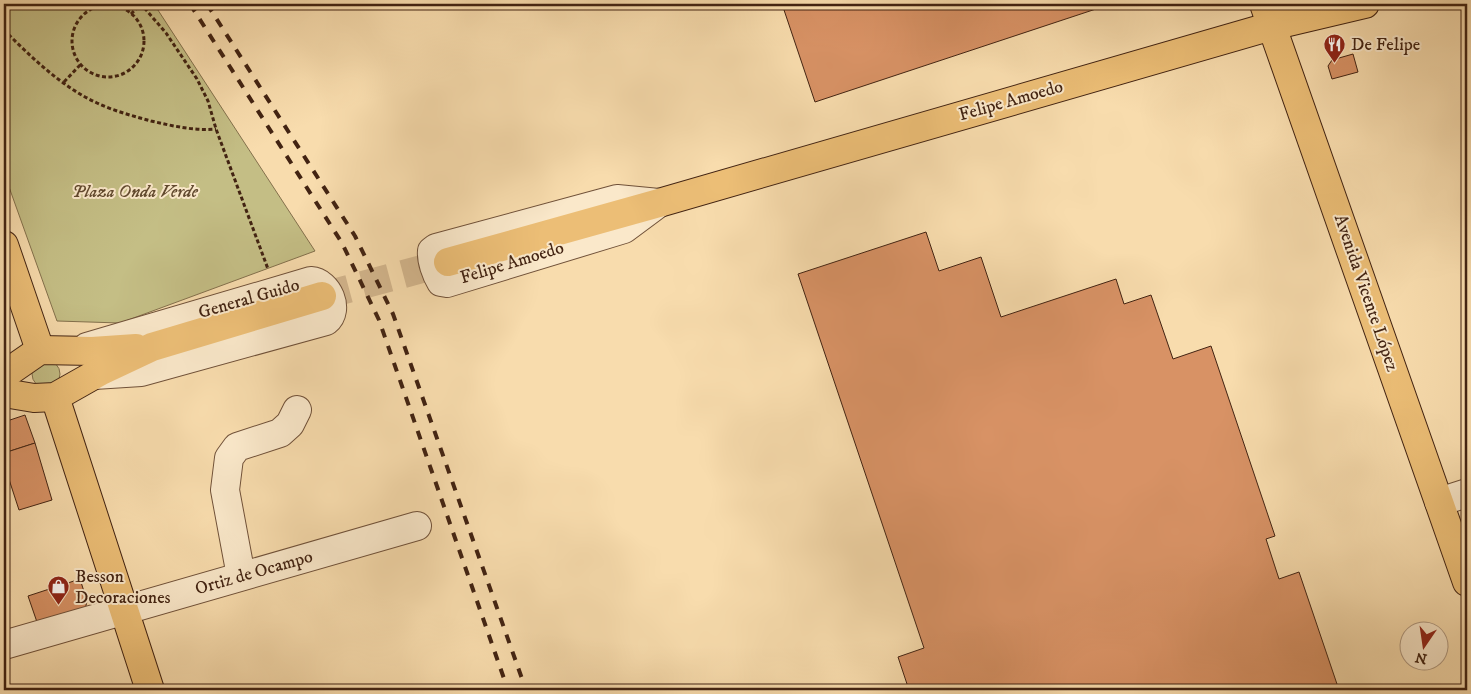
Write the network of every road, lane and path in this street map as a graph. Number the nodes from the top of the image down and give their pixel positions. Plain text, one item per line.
1 (1288, 4) edge
2 (1364, 4) edge
3 (131, 14) junction
4 (1268, 15) edge
5 (4, 30) edge
6 (81, 64) junction
7 (64, 82) junction
8 (216, 129) junction
9 (659, 203) junction
10 (4, 245) edge
11 (448, 262) tunnel mouth
12 (276, 291) junction
13 (322, 296) tunnel mouth
14 (152, 347) junction
15 (40, 350) junction
16 (78, 350) junction
17 (4, 375) edge
18 (92, 376) junction
19 (4, 392) edge
20 (55, 397) junction
21 (297, 410) dead end
22 (1467, 493) edge
23 (1439, 502) junction
24 (417, 526) dead end
25 (241, 576) junction
26 (1467, 582) edge
27 (124, 612) junction
28 (4, 646) edge
29 (150, 690) edge

1 - 4 street
2 - 4 main road, Felipe Amoedo
3 - 6 path
3 - 6 path
3 - 8 path
4 - 9 main road, Felipe Amoedo
4 - 23 main road, Avenida Vicente López
5 - 7 path
6 - 7 path
7 - 8 path
8 - 12 path
9 - 9 street, Felipe Amoedo
9 - 11 main road, Felipe Amoedo
10 - 15 main road
12 - 16 street, General Guido
12 - 18 street, General Guido
13 - 14 main road, General Guido
14 - 16 main road, General Guido
14 - 18 main road, General Guido
15 - 16 main road, General Guido
15 - 17 main road
18 - 20 main road, General Guido
19 - 20 main road
20 - 27 main road
21 - 25 street
22 - 23 street
23 - 26 main road, Avenida Vicente López
24 - 25 street, Ortiz de Ocampo
25 - 27 street, Ortiz de Ocampo
27 - 28 street, Ortiz de Ocampo
27 - 29 main road

